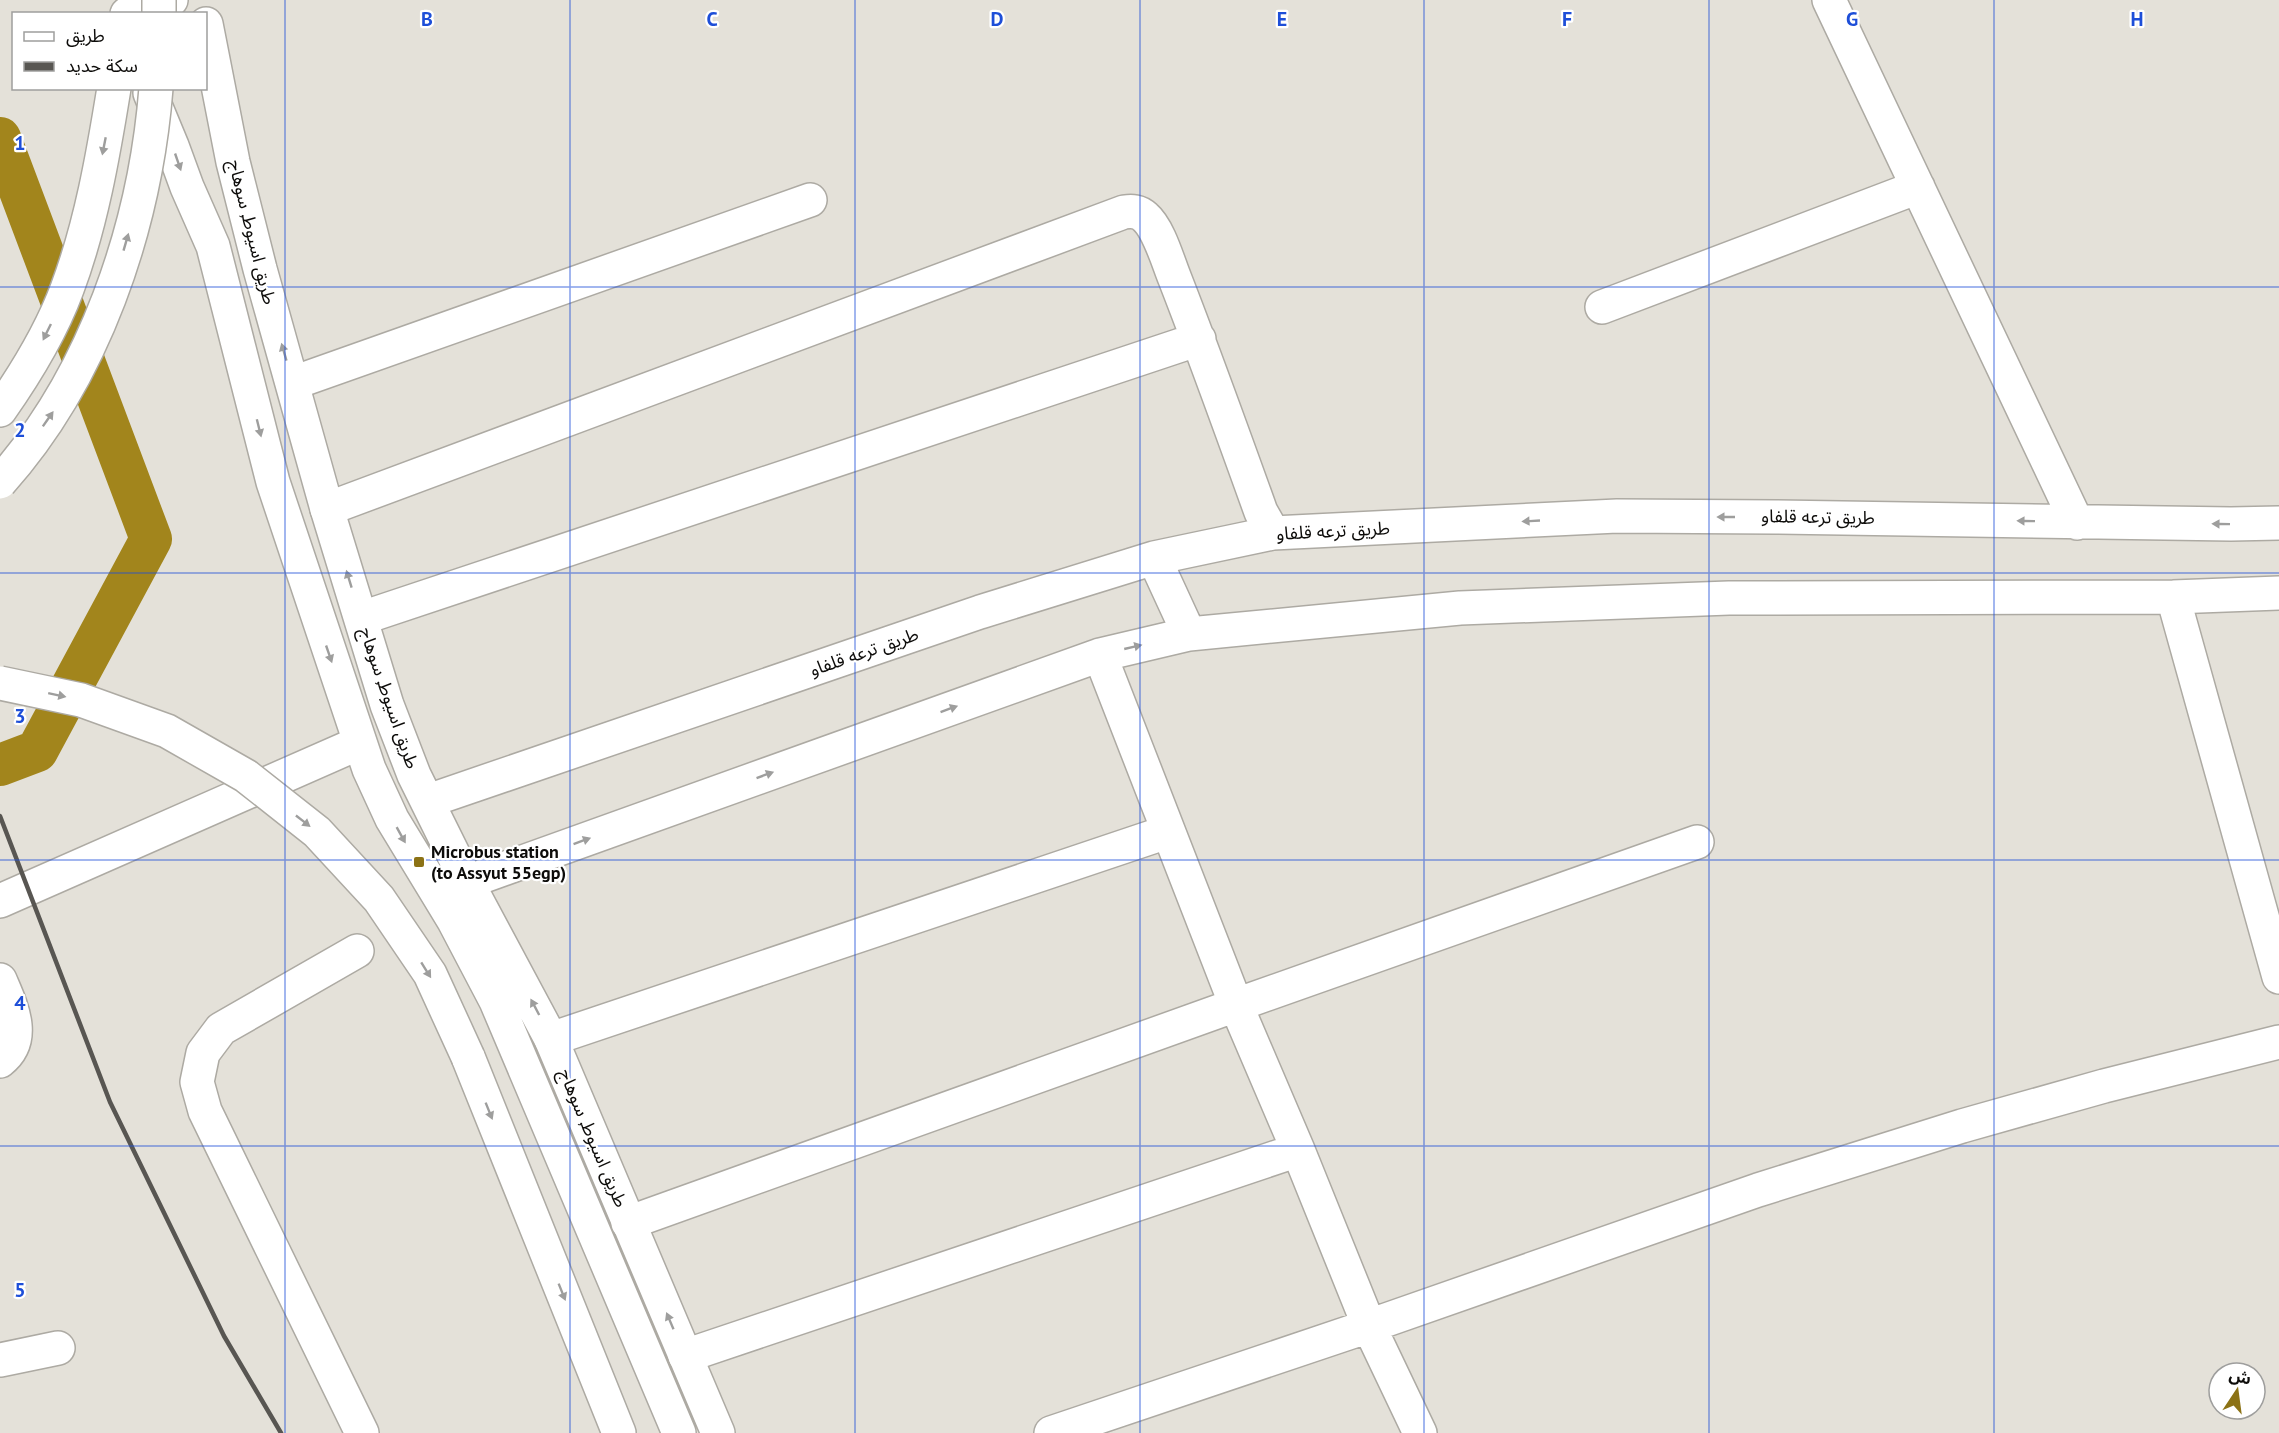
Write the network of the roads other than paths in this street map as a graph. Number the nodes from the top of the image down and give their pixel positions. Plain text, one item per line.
1 (171, 0) edge
2 (1829, 0) edge
3 (133, 12) edge
4 (207, 29) edge
5 (114, 90) edge
6 (149, 90) edge
7 (156, 90) edge
8 (1918, 187) junction
9 (810, 200) dead end
10 (1602, 307) dead end
11 (1199, 339) junction
12 (292, 383) junction
13 (0, 410) edge
14 (0, 482) edge
15 (327, 509) junction
16 (2077, 523) junction
17 (2279, 523) edge
18 (1273, 534) junction
19 (1154, 558) junction
20 (2279, 592) edge
21 (2173, 597) junction
22 (362, 618) junction
23 (1189, 634) junction
24 (1100, 655) junction
25 (0, 683) edge
26 (360, 743) junction
27 (428, 801) junction
28 (1167, 832) junction
29 (1697, 842) dead end
30 (467, 882) junction
31 (0, 901) edge
32 (357, 951) dead end
33 (2279, 977) edge
34 (0, 980) edge
35 (1236, 1005) junction
36 (551, 1039) junction
37 (2279, 1042) edge
38 (0, 1061) edge
39 (1298, 1150) junction
40 (628, 1223) junction
41 (1369, 1326) junction
42 (58, 1348) dead end
43 (685, 1356) junction
44 (0, 1360) edge
45 (362, 1433) edge
46 (619, 1433) edge
47 (679, 1433) edge
48 (718, 1433) edge
49 (1052, 1433) edge
50 (1420, 1433) edge

1 - 3 street
2 - 8 street
12 -> 4 street, طريق اسيوط, سوهاج
5 -> 13 street
6 -> 26 street, طريق اسيوط, سوهاج
14 -> 7 street, bridge
8 - 10 street
8 - 16 street
9 - 12 street
11 - 15 street
11 - 18 street
11 - 22 street
12 - 15 street, طريق اسيوط, سوهاج
22 -> 15 street, طريق اسيوط, سوهاج
17 -> 16 street, طريق ترعه قلفاو
16 -> 18 street, طريق ترعه قلفاو
18 - 19 street, طريق ترعه قلفاو
19 - 23 street
19 - 27 street, طريق ترعه قلفاو
20 - 21 street
21 - 23 street
21 - 33 street
22 - 27 street, طريق اسيوط, سوهاج
24 -> 23 street
24 - 28 street
30 -> 24 street
25 -> 46 street, bridge
26 - 31 street
26 -> 47 street, طريق اسيوط, سوهاج
27 - 30 street, طريق اسيوط, سوهاج
28 - 35 street
28 - 36 street
29 - 35 street
36 -> 30 street, طريق اسيوط, سوهاج
32 - 45 street
34 - 38 street
35 - 39 street
35 - 40 street
36 - 40 street, طريق اسيوط, سوهاج
37 - 41 street
39 - 41 street
39 - 43 street
43 -> 40 street, طريق اسيوط, سوهاج
41 - 49 street
41 - 50 street
42 - 44 street
43 - 48 street, طريق اسيوط, سوهاج

